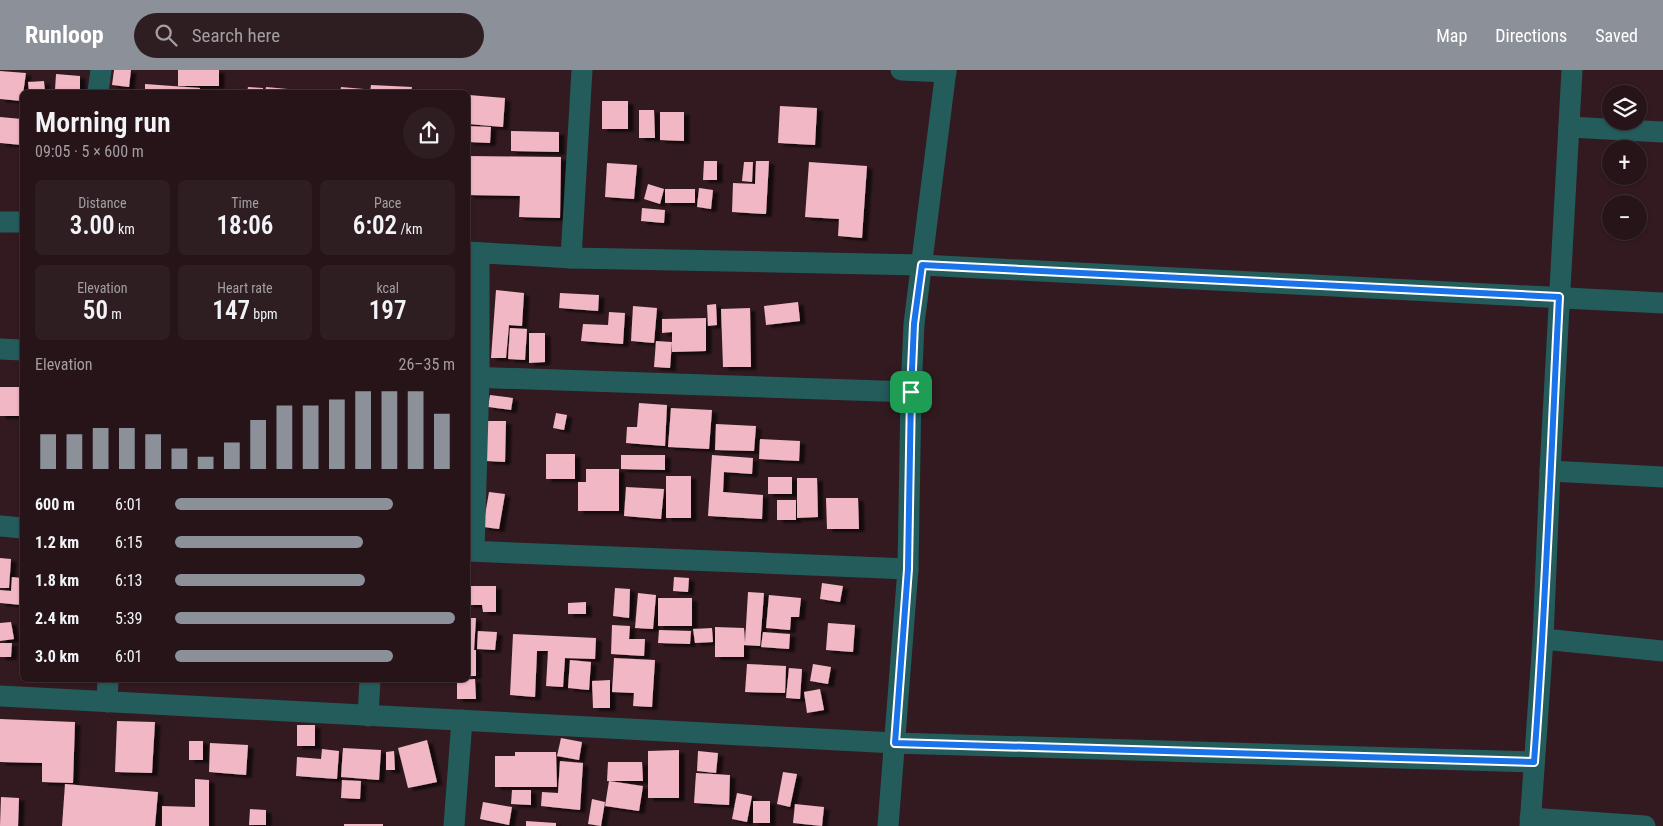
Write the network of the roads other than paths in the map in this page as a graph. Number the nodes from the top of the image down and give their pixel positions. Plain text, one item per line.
1 (101, 70) edge
2 (582, 70) edge
3 (901, 70) edge
4 (1572, 70) edge
5 (946, 71) edge
6 (98, 90) edge
7 (1569, 127) junction
8 (1663, 132) edge
9 (0, 222) edge
10 (20, 222) edge
11 (473, 253) edge
12 (571, 258) junction
13 (922, 265) junction
14 (1559, 297) junction
15 (1663, 303) edge
16 (0, 349) edge
17 (20, 350) edge
18 (473, 378) edge
19 (911, 392) junction
20 (1550, 471) junction
21 (1663, 477) edge
22 (0, 526) edge
23 (20, 528) edge
24 (471, 551) edge
25 (908, 569) junction
26 (1543, 640) junction
27 (1663, 651) edge
28 (108, 682) edge
29 (370, 682) edge
30 (0, 696) edge
31 (107, 702) junction
32 (368, 716) junction
33 (462, 720) junction
34 (895, 743) junction
35 (1534, 762) junction
36 (1530, 822) edge
37 (454, 826) edge
38 (888, 826) edge
39 (1645, 826) edge

1 - 6 street
2 - 12 street
3 - 5 street
4 - 7 street
5 - 13 street
7 - 8 street
7 - 14 street
9 - 10 street
11 - 12 street
11 - 18 street
12 - 13 street
13 - 14 street
13 - 19 street
14 - 15 street
14 - 20 street
16 - 17 street
18 - 19 street
18 - 24 street
19 - 25 street
20 - 21 street
20 - 26 street
22 - 23 street
24 - 25 street
25 - 34 street
26 - 27 street
26 - 35 street
28 - 31 street
29 - 32 street
30 - 31 street
31 - 32 street
32 - 33 street
33 - 34 street
33 - 37 street
34 - 35 street
34 - 38 street
35 - 36 street
36 - 39 street

